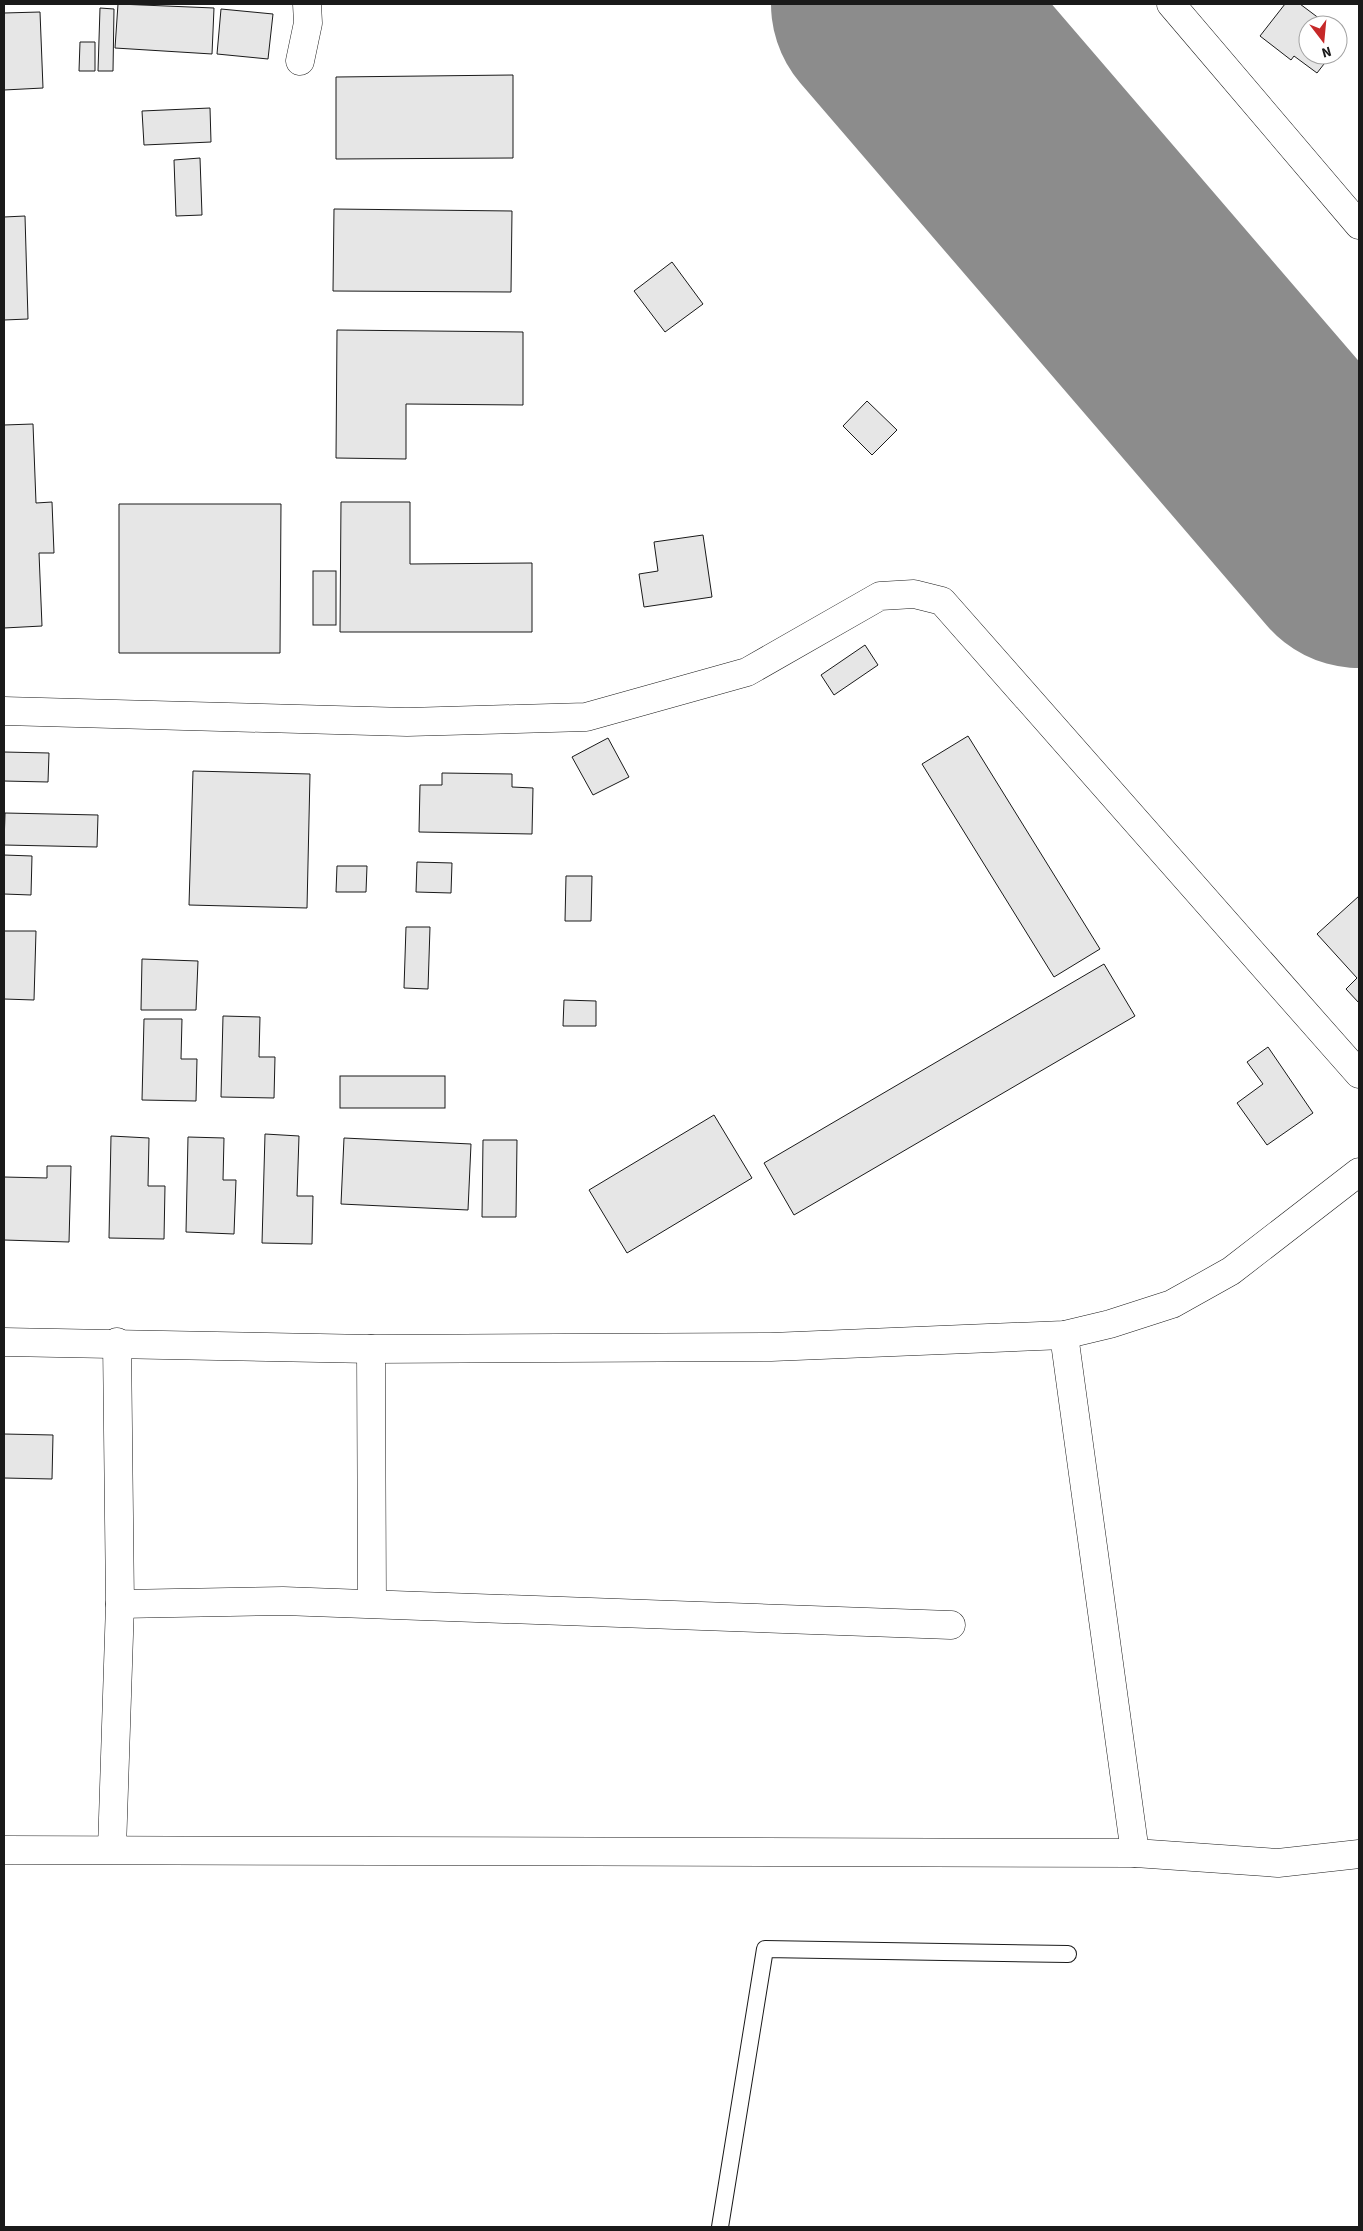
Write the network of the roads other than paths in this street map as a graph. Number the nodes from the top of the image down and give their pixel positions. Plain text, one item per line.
1 (307, 4) edge
2 (1171, 4) edge
3 (300, 61) dead end
4 (1359, 224) edge
5 (4, 711) edge
6 (1359, 1074) edge
7 (1359, 1172) edge
8 (1064, 1336) junction
9 (4, 1342) edge
10 (117, 1342) junction
11 (371, 1349) junction
12 (372, 1603) junction
13 (120, 1604) junction
14 (950, 1625) dead end
15 (112, 1849) junction
16 (4, 1850) edge
17 (1135, 1853) junction
18 (1359, 1854) edge
19 (1068, 1954) dead end
20 (720, 2227) edge

1 - 3 street
2 - 4 street
5 - 6 street
7 - 8 street
8 - 11 street
8 - 17 street
9 - 10 street
10 - 11 street
10 - 13 street
11 - 12 street
12 - 13 street
12 - 14 street
13 - 15 street
15 - 16 street
15 - 17 street
17 - 18 street
19 - 20 lane

